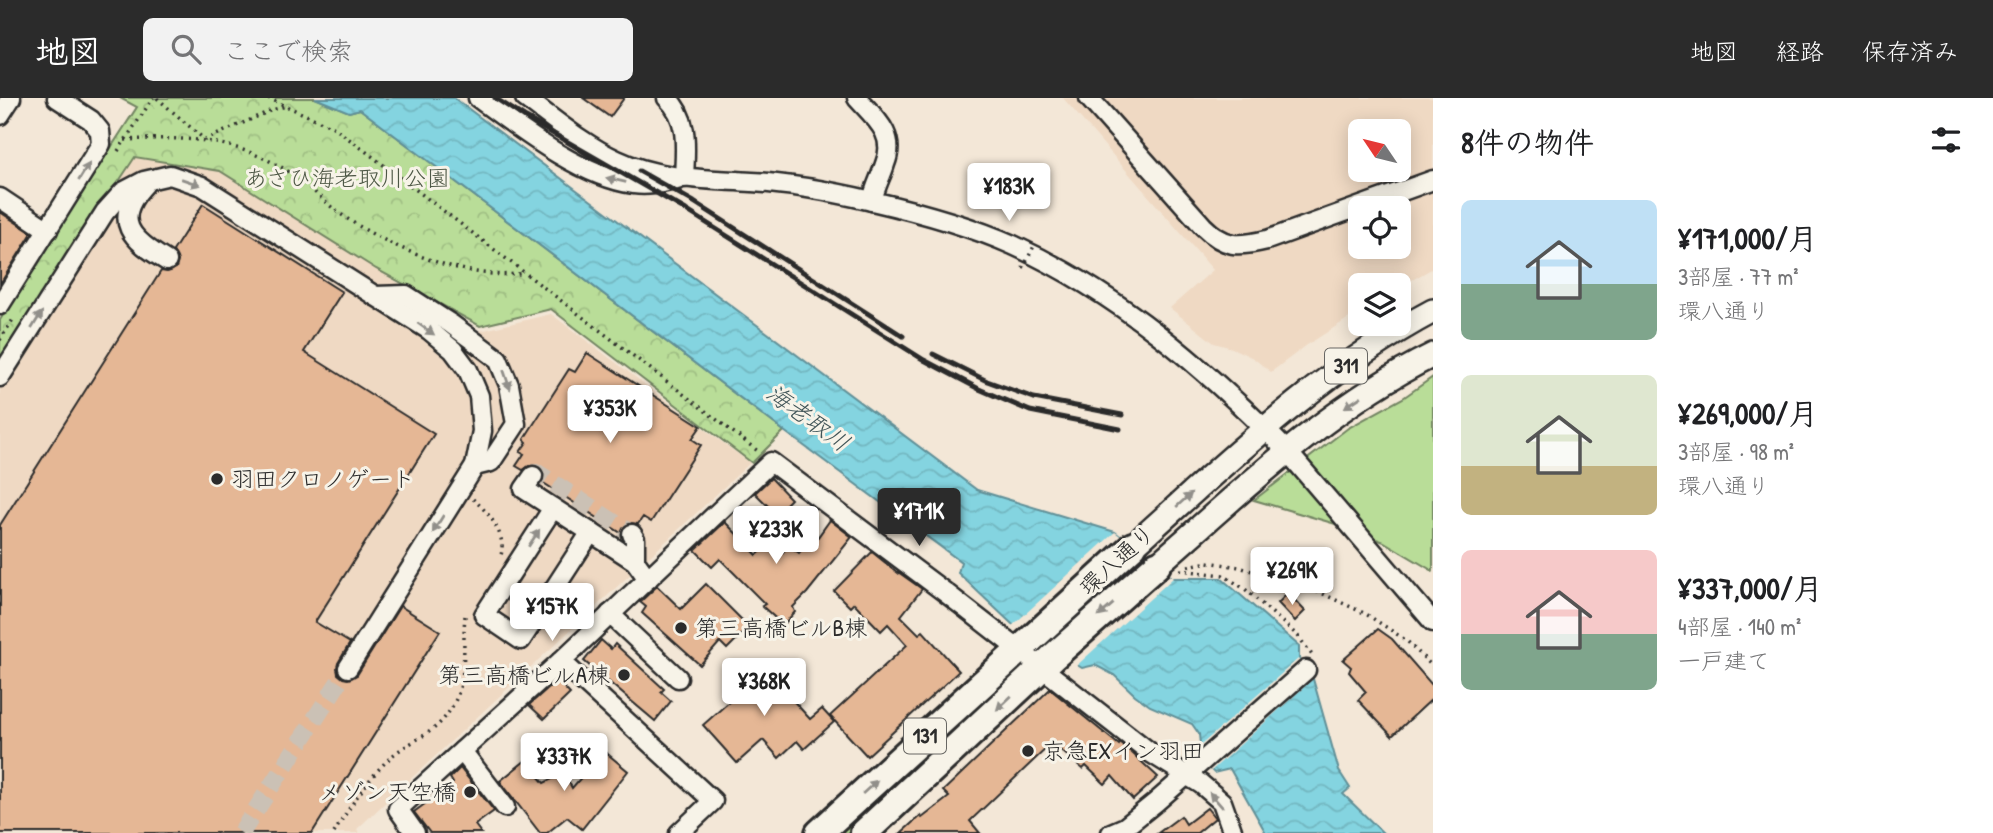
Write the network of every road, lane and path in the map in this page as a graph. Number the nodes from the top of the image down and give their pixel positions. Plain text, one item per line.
1 (11, 98) edge
2 (57, 98) edge
3 (157, 98) edge
4 (268, 98) edge
5 (478, 98) edge
6 (525, 98) edge
7 (667, 98) edge
8 (857, 98) edge
9 (1089, 98) edge
10 (286, 106) junction
11 (0, 115) edge
12 (205, 139) junction
13 (125, 141) dead end
14 (156, 178) junction
15 (684, 178) junction
16 (1433, 180) edge
17 (0, 198) edge
18 (872, 201) junction
19 (48, 230) junction
20 (1034, 246) dead end
21 (167, 261) dead end
22 (1023, 268) dead end
23 (524, 273) junction
24 (375, 296) junction
25 (0, 305) edge
26 (1433, 312) edge
27 (1433, 355) edge
28 (0, 377) edge
29 (1265, 428) junction
30 (1287, 451) junction
31 (764, 456) dead end
32 (475, 466) junction
33 (533, 476) dead end
34 (460, 489) junction
35 (553, 508) junction
36 (591, 532) junction
37 (632, 534) dead end
38 (1133, 546) joint
39 (500, 557) dead end
40 (635, 561) junction
41 (1167, 568) junction
42 (648, 579) junction
43 (610, 614) junction
44 (466, 615) dead end
45 (1433, 622) edge
46 (1024, 644) junction
47 (561, 661) junction
48 (1047, 662) junction
49 (1433, 667) edge
50 (348, 668) tunnel mouth
51 (1307, 670) joint
52 (678, 678) dead end
53 (462, 751) junction
54 (1187, 777) junction
55 (505, 807) dead end
56 (334, 833) edge
57 (415, 833) edge
58 (679, 833) edge
59 (819, 833) edge
60 (864, 833) edge
61 (1111, 833) edge
62 (1233, 833) edge

1 - 11 street
19 -> 2 street
3 - 12 path
4 - 10 path
15 -> 5 street
6 - 15 street
7 - 15 street
8 - 18 street
9 - 16 street
10 - 12 path
10 - 23 path
12 - 13 path
12 - 23 path
14 - 21 street
14 -> 24 street
28 -> 14 street
15 - 18 street
17 - 19 street
18 - 29 street
19 - 25 street
20 - 22 path, bridge
23 - 31 path
24 -> 32 street
24 -> 32 street
26 - 29 main road, 環八通り / 311
27 -> 30 main road, 環八通り / 311
29 - 30 street
38 -> 29 main road, 環八通り / 311
30 - 41 main road, 環八通り / 311
30 - 45 street
32 - 34 street
33 - 35 street
34 - 39 path
34 -> 50 street
35 - 36 street
36 -> 35 street
36 - 40 street
37 - 40 street
38 - 46 highway, 環八通り / 131
40 - 42 street
41 -> 48 highway, 環八通り / 131
41 - 49 path
41 - 51 path
42 - 43 street
42 - 46 street
43 - 47 street
43 - 52 street
44 - 56 path
46 - 48 street
59 -> 46 highway, 環八通り / 131
47 - 53 street
47 - 58 street
48 - 54 street
48 -> 60 highway, 環八通り / 131
51 - 54 street
53 - 55 street
53 - 57 street
54 - 61 street
62 -> 54 street

